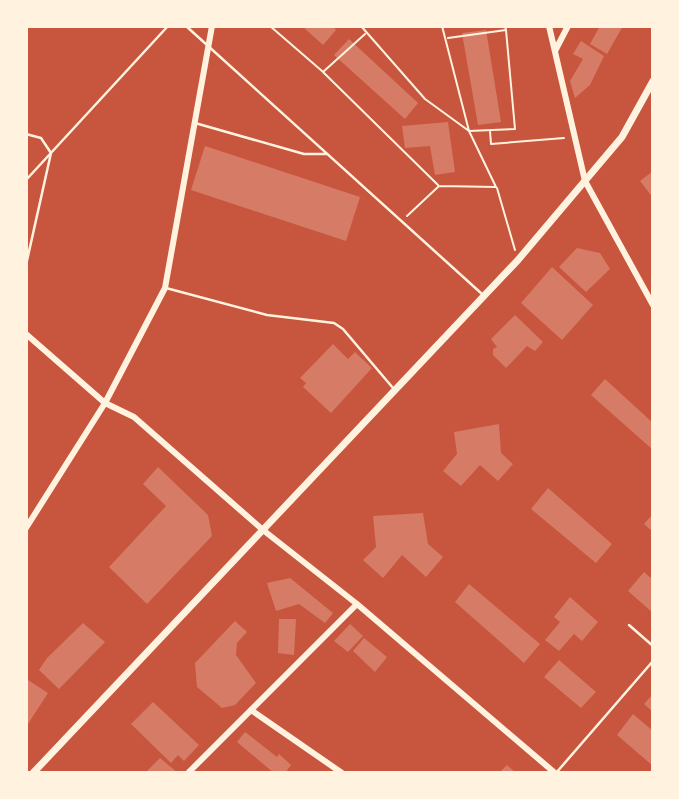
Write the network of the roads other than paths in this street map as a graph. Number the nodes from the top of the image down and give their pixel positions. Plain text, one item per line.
1 (167, 26) edge
2 (186, 26) edge
3 (212, 26) edge
4 (550, 26) edge
5 (568, 26) edge
6 (209, 46) junction
7 (555, 51) junction
8 (653, 82) edge
9 (195, 123) junction
10 (26, 134) edge
11 (51, 153) junction
12 (328, 154) junction
13 (26, 180) edge
14 (585, 181) junction
15 (26, 265) edge
16 (165, 288) junction
17 (485, 296) junction
18 (653, 305) edge
19 (26, 334) edge
20 (396, 390) junction
21 (105, 402) junction
22 (26, 528) edge
23 (263, 530) junction
24 (356, 604) junction
25 (629, 625) dead end
26 (653, 646) edge
27 (653, 661) edge
28 (251, 710) junction
29 (33, 773) edge
30 (188, 773) edge
31 (342, 773) edge
32 (556, 773) edge

1 - 11 lane
2 - 6 lane
3 - 6 street
4 - 7 street
5 - 7 street
6 - 9 street
6 - 12 lane
7 - 14 street
8 - 14 street
9 - 12 lane
9 - 16 street
10 - 11 lane
11 - 13 lane
11 - 15 lane
12 - 17 lane
14 - 17 street
14 - 18 street
16 - 20 lane
16 - 21 street
17 - 20 street
19 - 21 street
20 - 23 street
21 - 22 street
21 - 23 street
23 - 24 street
23 - 29 street
24 - 28 street
24 - 32 street
25 - 26 lane
27 - 32 lane
28 - 30 street
28 - 31 street

